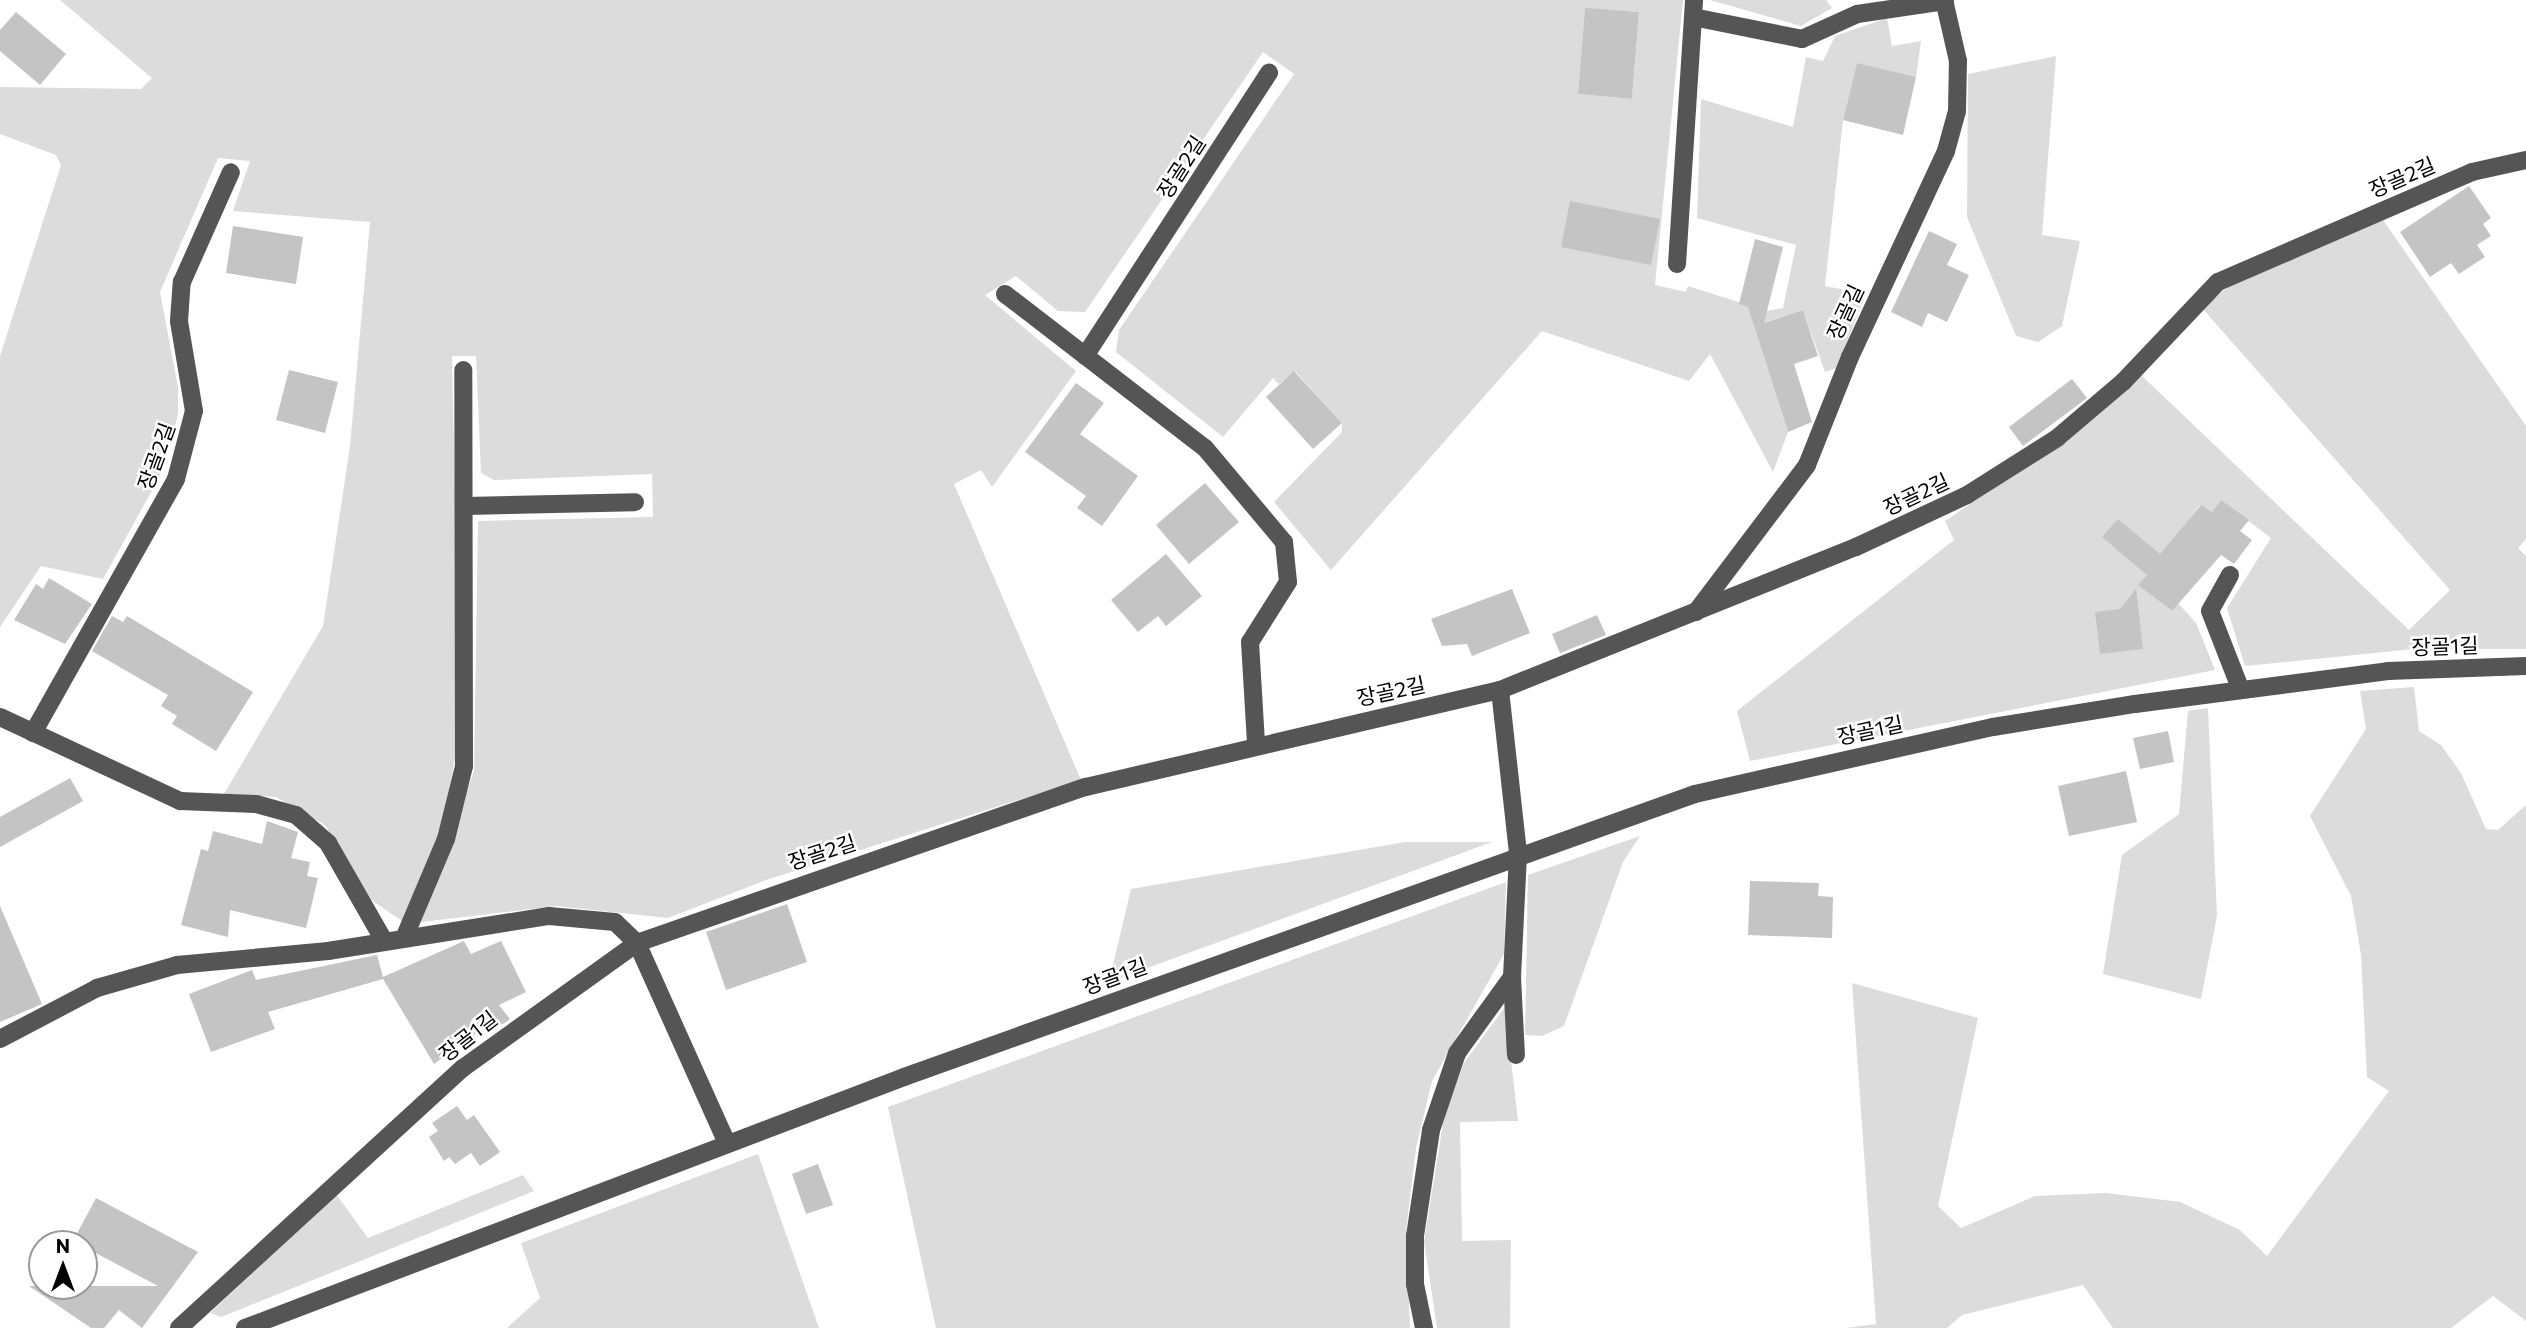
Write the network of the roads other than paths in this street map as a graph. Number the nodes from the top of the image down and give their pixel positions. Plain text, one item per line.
1 (1945, 1) edge
2 (1694, 8) edge
3 (1269, 73) dead end
4 (2526, 160) edge
5 (231, 172) dead end
6 (1677, 264) dead end
7 (1004, 294) dead end
8 (1085, 356) junction
9 (463, 370) dead end
10 (635, 502) dead end
11 (465, 506) junction
12 (2230, 575) dead end
13 (1695, 614) junction
14 (2526, 666) edge
15 (2241, 688) junction
16 (1500, 690) junction
17 (0, 717) edge
18 (33, 733) junction
19 (1256, 744) junction
20 (1518, 853) junction
21 (405, 936) junction
22 (383, 939) junction
23 (637, 943) junction
24 (1512, 976) junction
25 (0, 1039) edge
26 (1516, 1055) dead end
27 (727, 1143) junction
28 (179, 1328) edge
29 (245, 1328) edge
30 (1424, 1328) edge

1 - 2 street, 장골길
1 - 13 street, 장골길
2 - 6 street, 장골길
3 - 8 street, 장골2길
4 - 13 street, 장골2길
5 - 18 street, 장골2길
7 - 8 street
8 - 19 street
9 - 11 street
10 - 11 street
11 - 21 street
12 - 15 street
13 - 16 street, 장골2길
14 - 15 street, 장골1길
15 - 20 street, 장골1길
16 - 19 street, 장골2길
16 - 20 street
17 - 18 street
18 - 22 street
19 - 23 street, 장골2길
20 - 24 street
20 - 27 street, 장골1길
21 - 22 street
21 - 23 street
22 - 25 street
23 - 27 street
23 - 28 street, 장골1길
24 - 26 street
24 - 30 street
27 - 29 street, 장골1길

